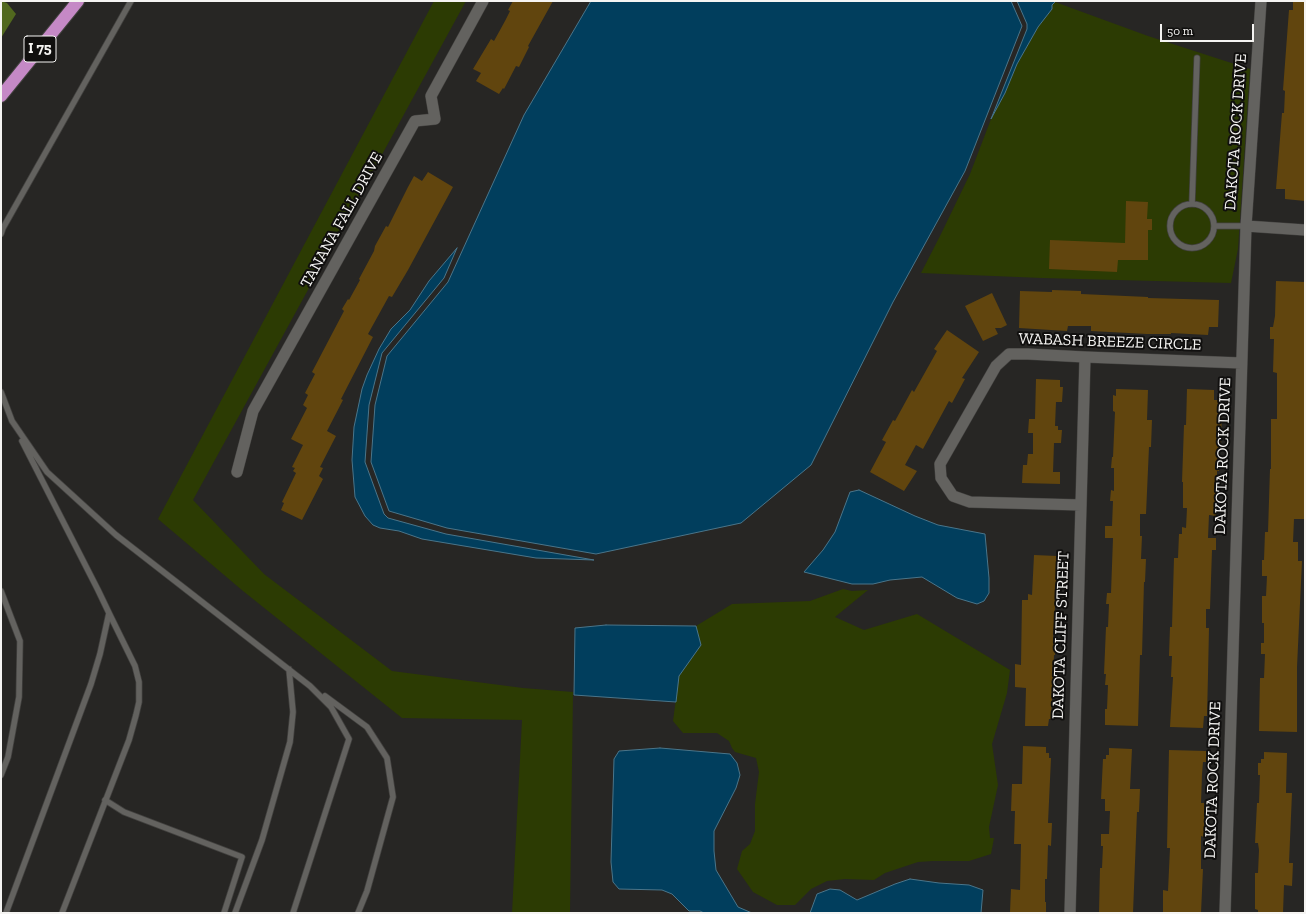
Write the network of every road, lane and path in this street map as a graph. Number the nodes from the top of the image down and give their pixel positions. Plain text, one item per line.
1 (78, 1) edge
2 (131, 1) edge
3 (483, 1) edge
4 (1261, 1) edge
5 (1197, 58) dead end
6 (1, 96) edge
7 (1192, 204) junction
8 (1214, 226) junction
9 (1246, 226) junction
10 (1305, 230) edge
11 (1, 234) edge
12 (1085, 358) junction
13 (1242, 363) junction
14 (1, 392) edge
15 (12, 421) junction
16 (237, 472) dead end
17 (1081, 505) junction
18 (1, 591) edge
19 (109, 613) junction
20 (289, 669) junction
21 (310, 686) junction
22 (1, 775) edge
23 (105, 800) junction
24 (6, 913) edge
25 (62, 913) edge
26 (224, 913) edge
27 (235, 913) edge
28 (293, 913) edge
29 (358, 913) edge
30 (1070, 913) edge
31 (1225, 913) edge

1 - 6 highway, I 75
2 - 11 lane
3 - 16 street, TANANA FALL DRIVE
4 - 9 street, DAKOTA ROCK DRIVE
5 - 7 lane
7 - 8 lane
7 - 8 lane
8 - 9 lane
9 - 10 street
9 - 13 street, DAKOTA ROCK DRIVE
12 - 13 street, WABASH BREEZE CIRCLE
12 - 17 street, DAKOTA CLIFF STREET
12 - 17 street, WABASH BREEZE CIRCLE
13 - 31 street, DAKOTA ROCK DRIVE
14 - 15 lane
15 - 19 lane
15 - 20 lane
17 - 30 street, DAKOTA CLIFF STREET
18 - 22 lane
19 - 23 lane
19 - 24 lane
20 - 21 lane
20 - 27 lane
21 - 28 lane
21 - 29 lane
23 - 25 lane
23 - 26 lane

